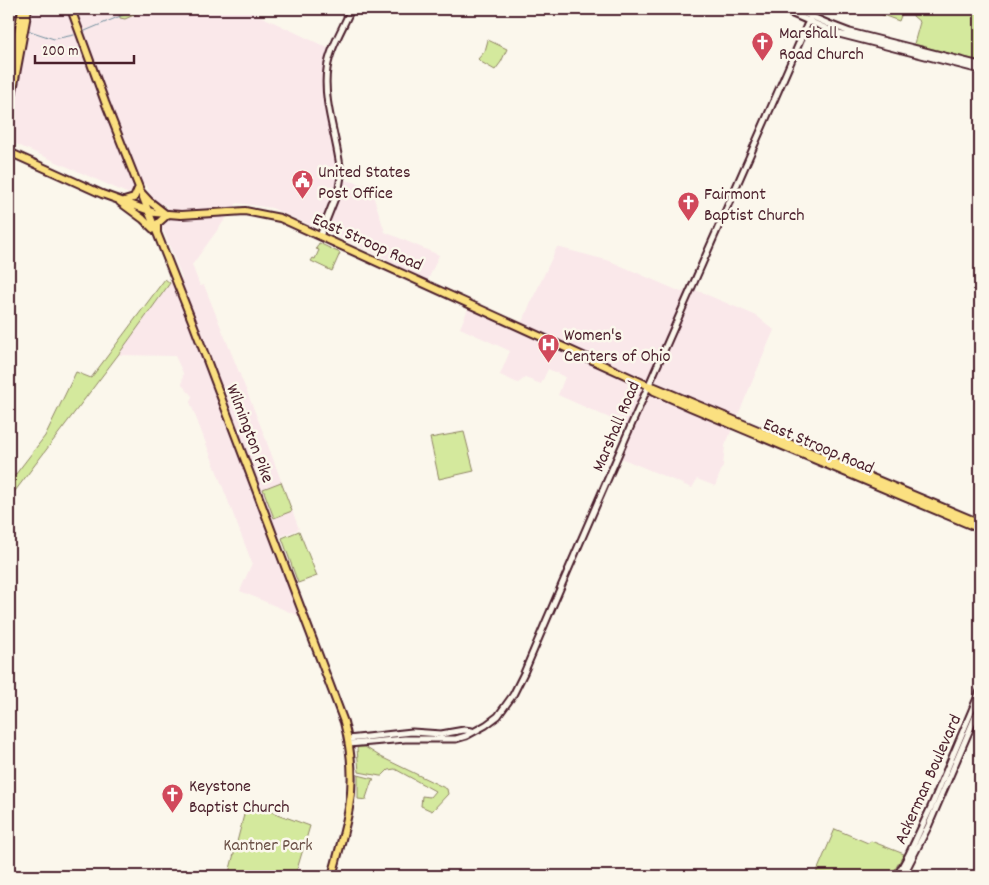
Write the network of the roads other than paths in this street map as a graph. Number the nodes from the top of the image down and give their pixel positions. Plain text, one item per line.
1 (22, 9) edge
2 (28, 9) edge
3 (71, 9) edge
4 (351, 9) edge
5 (781, 9) edge
6 (810, 9) edge
7 (815, 9) edge
8 (796, 10) edge
9 (810, 19) junction
10 (21, 30) junction
11 (940, 57) junction
12 (980, 65) edge
13 (980, 70) edge
14 (9, 84) edge
15 (9, 112) edge
16 (9, 152) edge
17 (138, 189) junction
18 (120, 200) junction
19 (146, 210) junction
20 (167, 215) junction
21 (157, 234) junction
22 (320, 236) junction
23 (647, 385) junction
24 (980, 523) edge
25 (980, 529) edge
26 (980, 691) edge
27 (980, 706) edge
28 (348, 742) junction
29 (332, 876) edge
30 (897, 876) edge
31 (904, 876) edge

1 - 10 main road
2 - 10 main road
3 - 17 main road, Wilmington Pike
4 - 22 street
5 - 9 street
6 - 8 street
7 - 9 street, Marshall Road
8 - 9 street
9 - 11 street
9 - 23 street, Marshall Road
10 - 14 main road
10 - 15 main road
11 - 12 street
11 - 13 street
16 - 18 main road, East Stroop Road
17 - 18 main road
17 - 19 main road, Wilmington Pike
17 - 20 main road
18 - 19 main road, East Stroop Road
18 - 21 main road
19 - 20 main road, East Stroop Road
19 - 21 main road, Wilmington Pike
20 - 21 main road
20 - 22 main road, East Stroop Road
21 - 28 main road, Wilmington Pike
22 - 23 main road, East Stroop Road
23 - 24 main road, East Stroop Road
23 - 25 main road, East Stroop Road
23 - 28 street, Marshall Road
26 - 30 street, Ackerman Boulevard
27 - 31 street, Ackerman Boulevard
28 - 29 main road, Wilmington Pike

